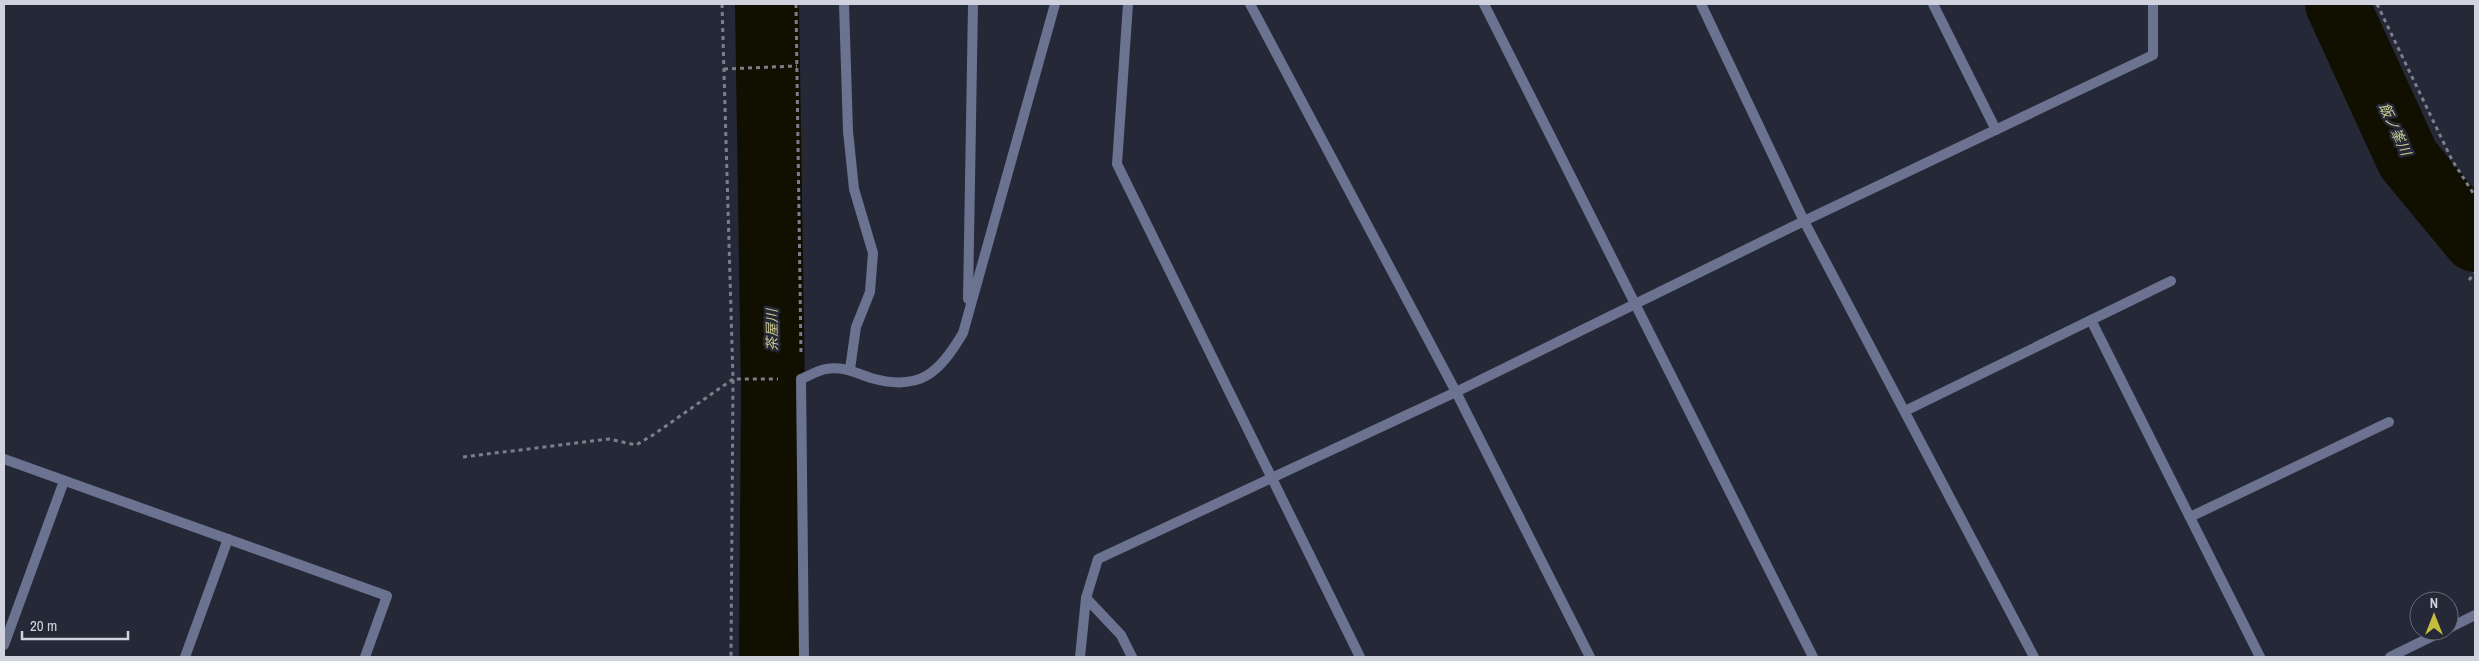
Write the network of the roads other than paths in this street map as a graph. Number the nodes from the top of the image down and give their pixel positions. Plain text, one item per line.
1 (844, 4) edge
2 (973, 4) edge
3 (1055, 4) edge
4 (1128, 4) edge
5 (1250, 4) edge
6 (1484, 4) edge
7 (1701, 4) edge
8 (1933, 4) edge
9 (2153, 4) edge
10 (1996, 130) junction
11 (1804, 220) junction
12 (2171, 281) dead end
13 (1633, 303) junction
14 (968, 312) junction
15 (2091, 320) junction
16 (850, 370) junction
17 (1456, 392) junction
18 (1905, 411) junction
19 (2389, 422) dead end
20 (4, 459) edge
21 (1272, 478) junction
22 (64, 481) junction
23 (2190, 517) junction
24 (228, 539) junction
25 (1086, 598) junction
26 (2475, 615) edge
27 (2459, 623) edge
28 (2423, 641) edge
29 (4, 645) edge
30 (185, 657) edge
31 (365, 657) edge
32 (804, 657) edge
33 (1080, 657) edge
34 (1132, 657) edge
35 (1360, 657) edge
36 (1590, 657) edge
37 (1813, 657) edge
38 (2034, 657) edge
39 (2260, 657) edge
40 (2390, 657) edge

1 - 16 street
2 - 14 street
3 - 14 street
4 - 21 street
5 - 17 street
6 - 13 street
7 - 11 street
8 - 10 street
9 - 10 street
10 - 11 street
11 - 13 street
11 - 18 street
12 - 15 street
13 - 17 street
13 - 37 street
14 - 16 street
15 - 18 street
15 - 23 street
16 - 32 street
17 - 21 street
17 - 36 street
18 - 38 street
19 - 23 street
20 - 22 street
21 - 25 street
21 - 35 street
22 - 24 street
22 - 29 street
23 - 39 street
24 - 30 street
24 - 31 street
25 - 33 street
25 - 34 street
26 - 27 street
28 - 40 street

